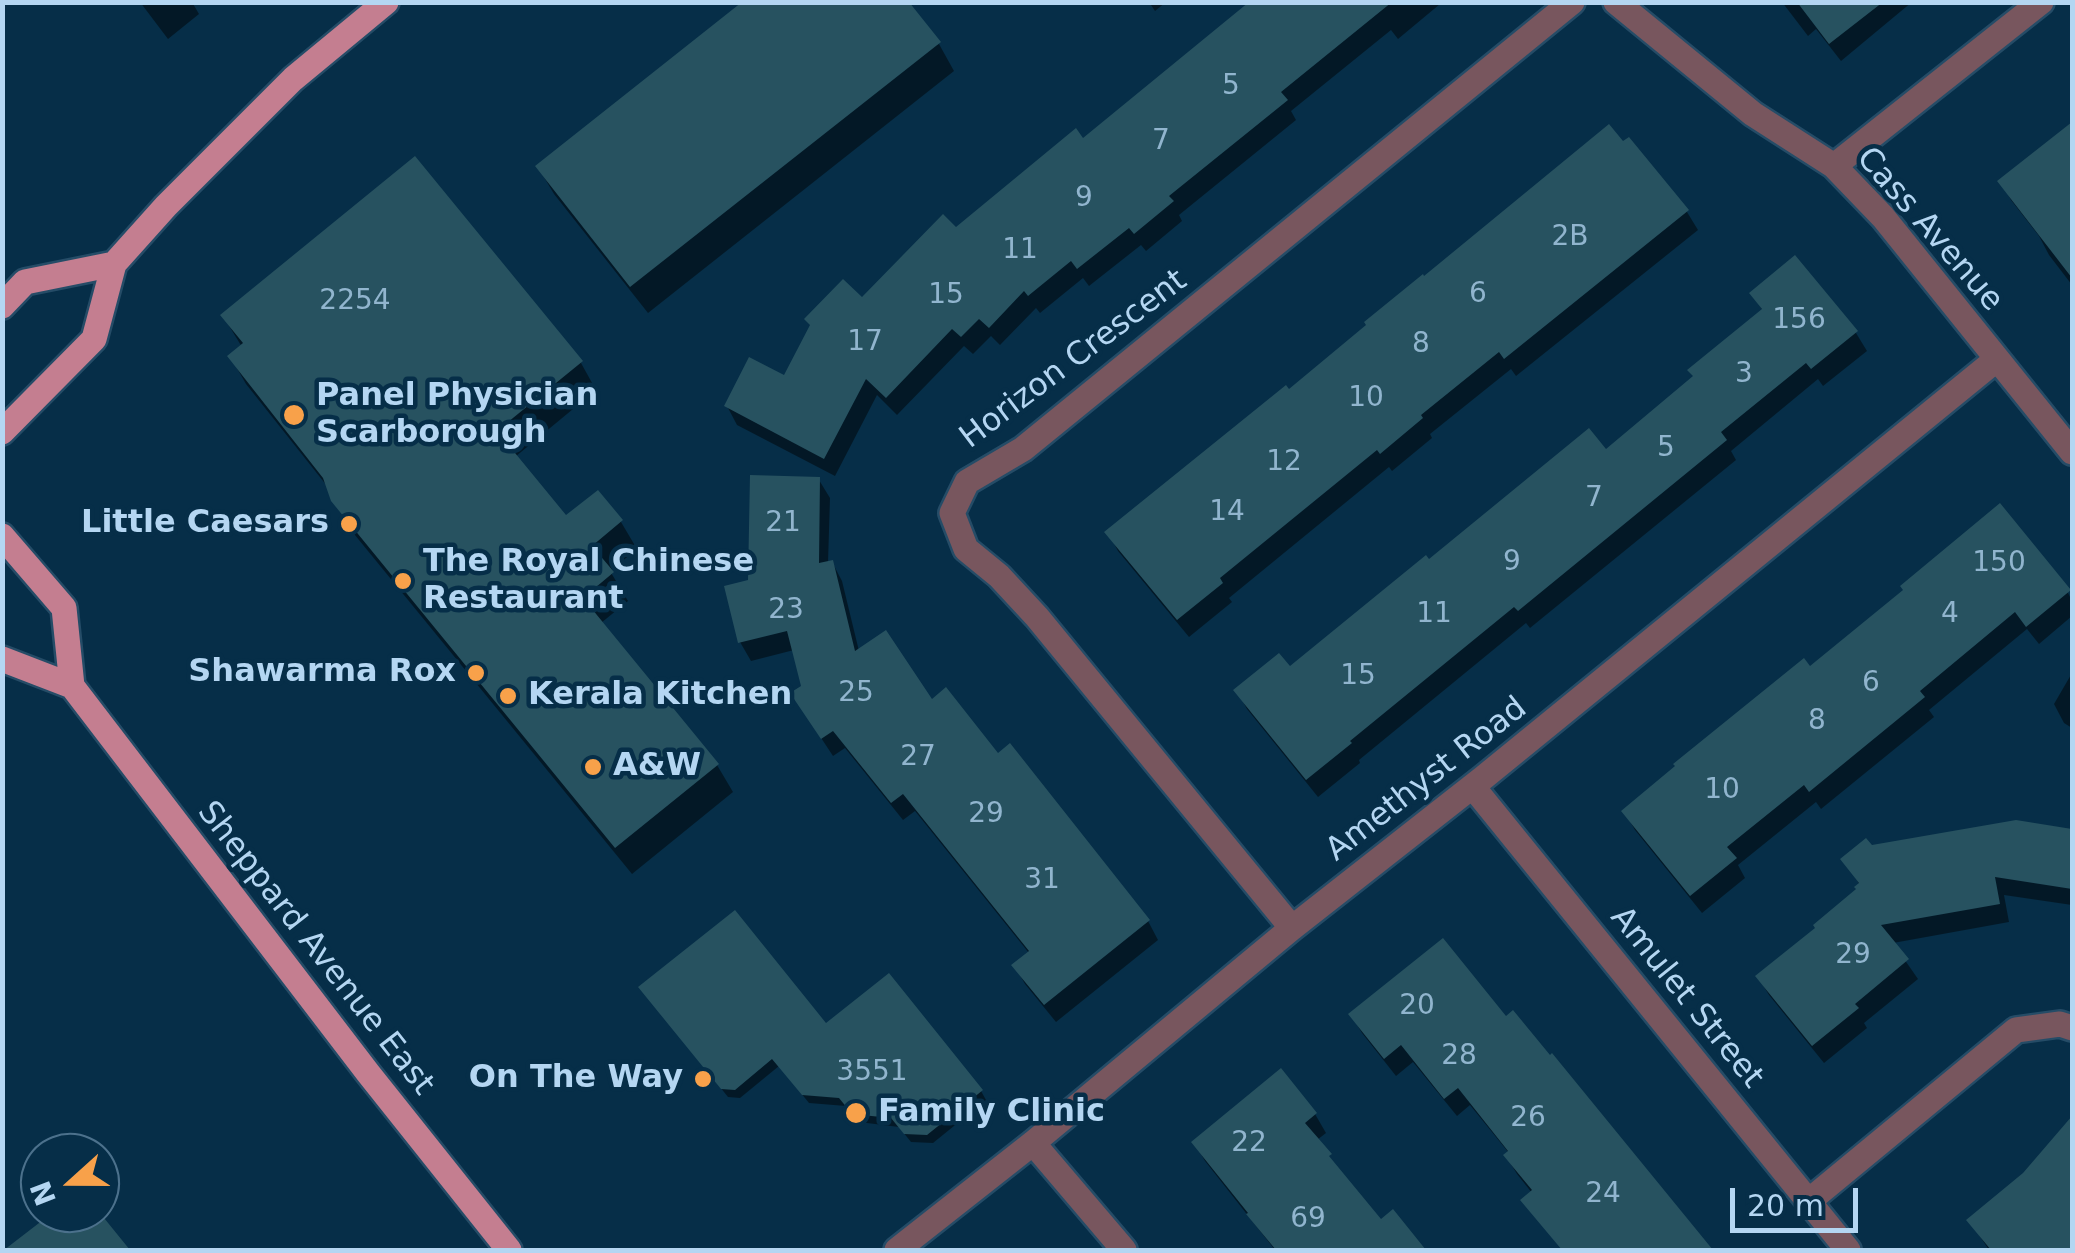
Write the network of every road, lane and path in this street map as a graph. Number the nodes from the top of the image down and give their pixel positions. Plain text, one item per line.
1 (386, 2) edge
2 (1572, 2) edge
3 (1616, 2) edge
4 (2040, 2) edge
5 (1834, 166) junction
6 (114, 264) junction
7 (2, 306) edge
8 (1997, 360) junction
9 (2, 432) edge
10 (2072, 452) edge
11 (2, 536) edge
12 (2, 658) edge
13 (72, 686) junction
14 (1473, 786) junction
15 (1292, 928) junction
16 (2072, 1028) edge
17 (1033, 1142) junction
18 (1809, 1201) junction
19 (509, 1250) edge
20 (897, 1250) edge
21 (1124, 1250) edge
22 (1848, 1250) edge

1 - 6 main road
2 - 15 street, Horizon Crescent
3 - 5 street, Cass Avenue
4 - 5 street
5 - 8 street, Cass Avenue
6 - 7 main road
6 - 9 main road
8 - 10 street, Cass Avenue
8 - 14 street, Amethyst Road
11 - 13 main road
12 - 13 main road
13 - 19 main road, Sheppard Avenue East
14 - 15 street, Amethyst Road
14 - 18 street, Amulet Street
15 - 17 street, Amethyst Road
16 - 18 street
17 - 20 street, Amethyst Road
17 - 21 street
18 - 22 street, Amulet Street

